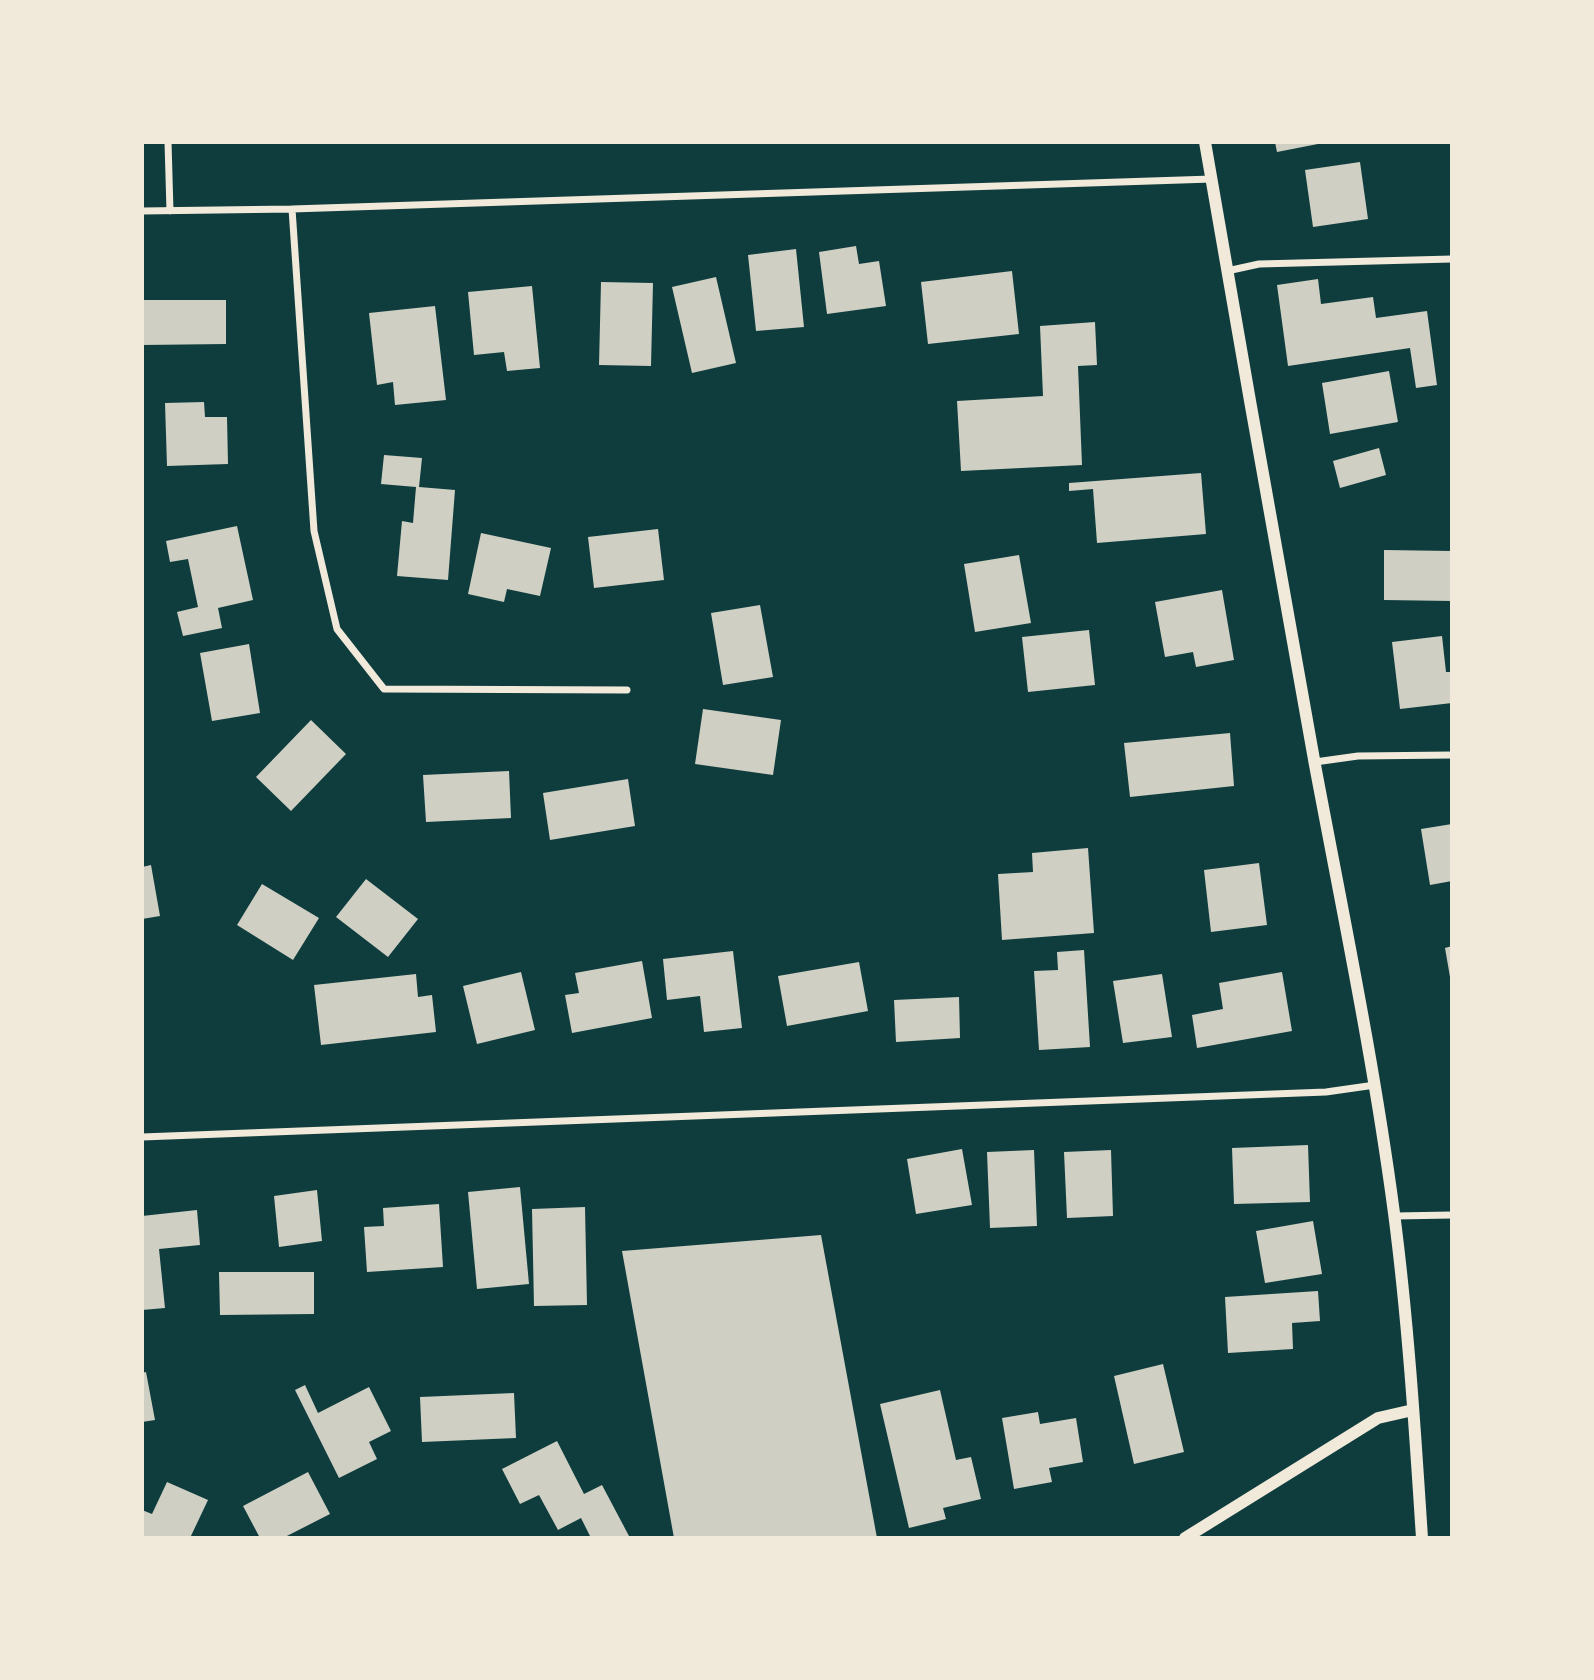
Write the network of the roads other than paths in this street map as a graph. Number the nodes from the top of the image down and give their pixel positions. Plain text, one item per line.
1 (168, 142) edge
2 (1205, 142) edge
3 (1212, 179) junction
4 (292, 209) junction
5 (142, 211) edge
6 (170, 211) junction
7 (1452, 259) edge
8 (1226, 271) junction
9 (627, 690) dead end
10 (1452, 755) edge
11 (1315, 762) junction
12 (1375, 1084) junction
13 (142, 1137) edge
14 (1452, 1215) edge
15 (1395, 1216) junction
16 (1413, 1410) junction
17 (1185, 1538) edge
18 (1422, 1538) edge

1 - 6 street
2 - 3 street
3 - 4 street
3 - 8 street
4 - 6 street
4 - 9 street
5 - 6 street
7 - 8 street
8 - 11 street
10 - 11 street
11 - 12 street
12 - 13 street
12 - 15 street
14 - 15 street
15 - 16 street
16 - 17 street
16 - 18 street

